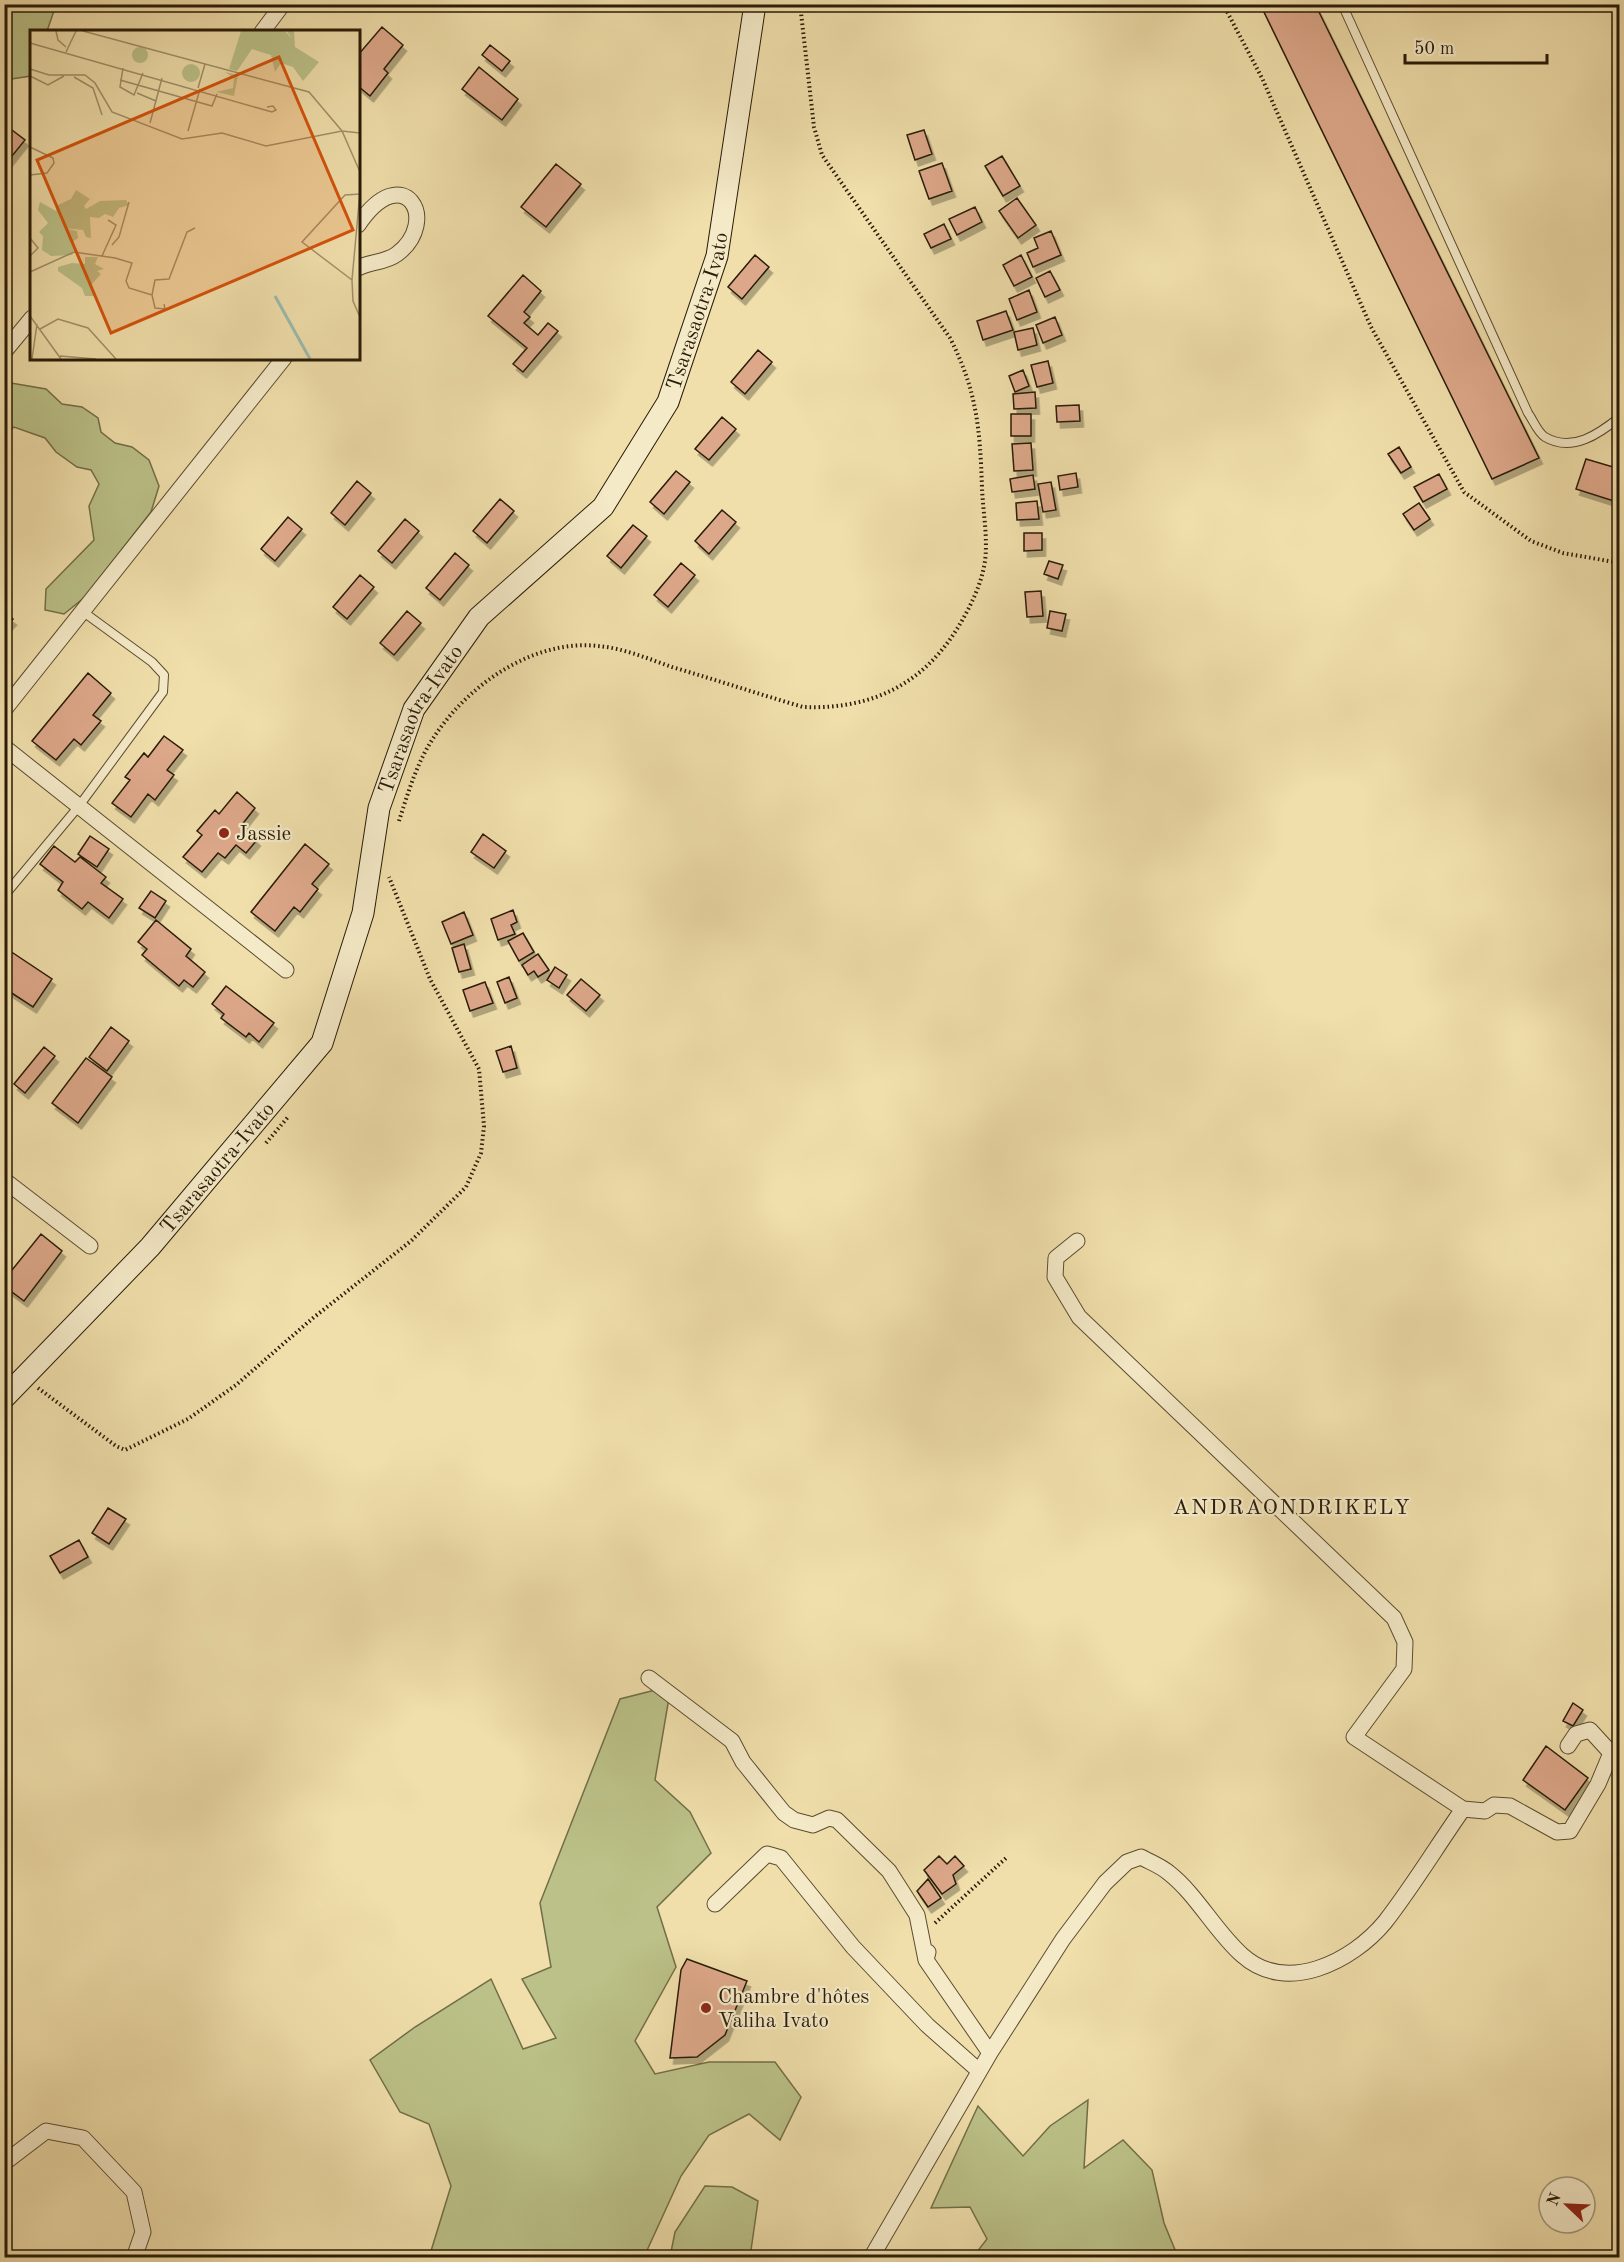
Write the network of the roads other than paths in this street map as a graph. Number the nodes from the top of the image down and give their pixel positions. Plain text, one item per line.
1 (283, 4) edge
2 (755, 4) edge
3 (1342, 4) edge
4 (264, 30) edge
5 (360, 222) edge
6 (360, 267) edge
7 (30, 320) edge
8 (4, 352) edge
9 (282, 360) edge
10 (1620, 417) edge
11 (82, 611) junction
12 (4, 710) edge
13 (4, 747) edge
14 (79, 806) junction
15 (4, 896) edge
16 (286, 970) dead end
17 (4, 1180) edge
18 (1077, 1241) dead end
19 (90, 1246) dead end
20 (4, 1398) edge
21 (649, 1678) dead end
22 (1568, 1746) dead end
23 (1463, 1809) junction
24 (715, 1904) dead end
25 (990, 2053) junction
26 (979, 2071) junction
27 (4, 2163) edge
28 (134, 2258) edge
29 (871, 2258) edge

1 - 4 street
2 - 20 main road, Tsarasaotra-Ivato
3 - 10 lane
5 - 6 street
7 - 8 street
9 - 11 street
11 - 12 street
11 - 14 lane
13 - 14 street
14 - 15 lane
14 - 16 street
17 - 19 street
18 - 23 street
21 - 25 street
22 - 23 street
23 - 25 street
24 - 26 street
25 - 26 street
26 - 29 street
27 - 28 street

